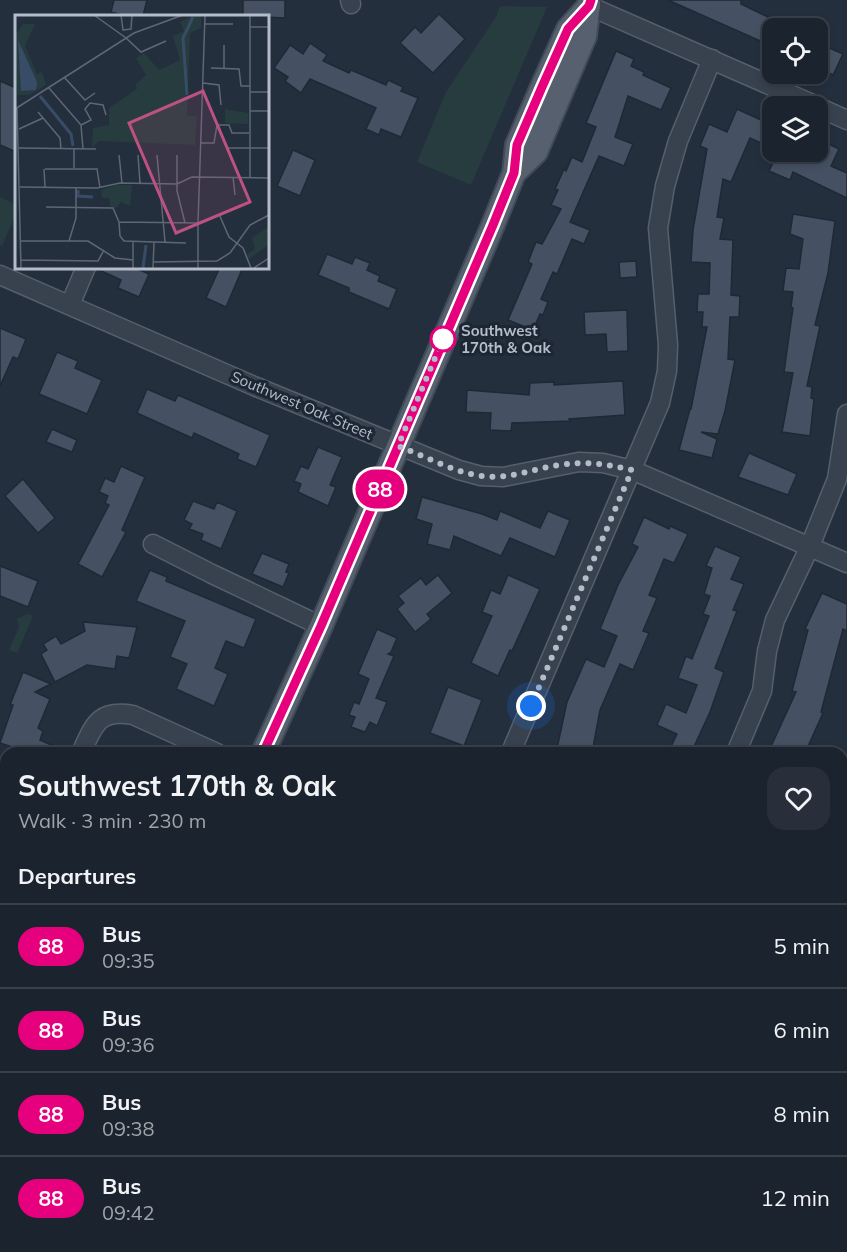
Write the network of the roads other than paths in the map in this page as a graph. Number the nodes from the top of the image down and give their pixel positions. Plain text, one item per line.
1 (590, 3) edge
2 (712, 59) junction
3 (793, 96) edge
4 (828, 112) edge
5 (847, 120) edge
6 (86, 268) edge
7 (0, 274) edge
8 (70, 305) junction
9 (847, 414) edge
10 (398, 446) junction
11 (632, 470) junction
12 (153, 544) dead end
13 (810, 546) junction
14 (847, 563) edge
15 (321, 626) junction
16 (84, 747) edge
17 (204, 747) edge
18 (266, 747) edge
19 (513, 747) edge
20 (739, 747) edge

1 - 2 street
1 - 10 main road
2 - 3 street
2 - 11 street
4 - 5 street
6 - 8 street
7 - 8 street, Southwest Oak Street
8 - 10 street, Southwest Oak Street
9 - 13 street
10 - 11 street, Southwest Oak Street
10 - 15 main road
11 - 13 street, Southwest Oak Street
11 - 19 street
12 - 15 street
13 - 14 street, Southwest Oak Street
13 - 20 street
15 - 18 main road
16 - 17 street

